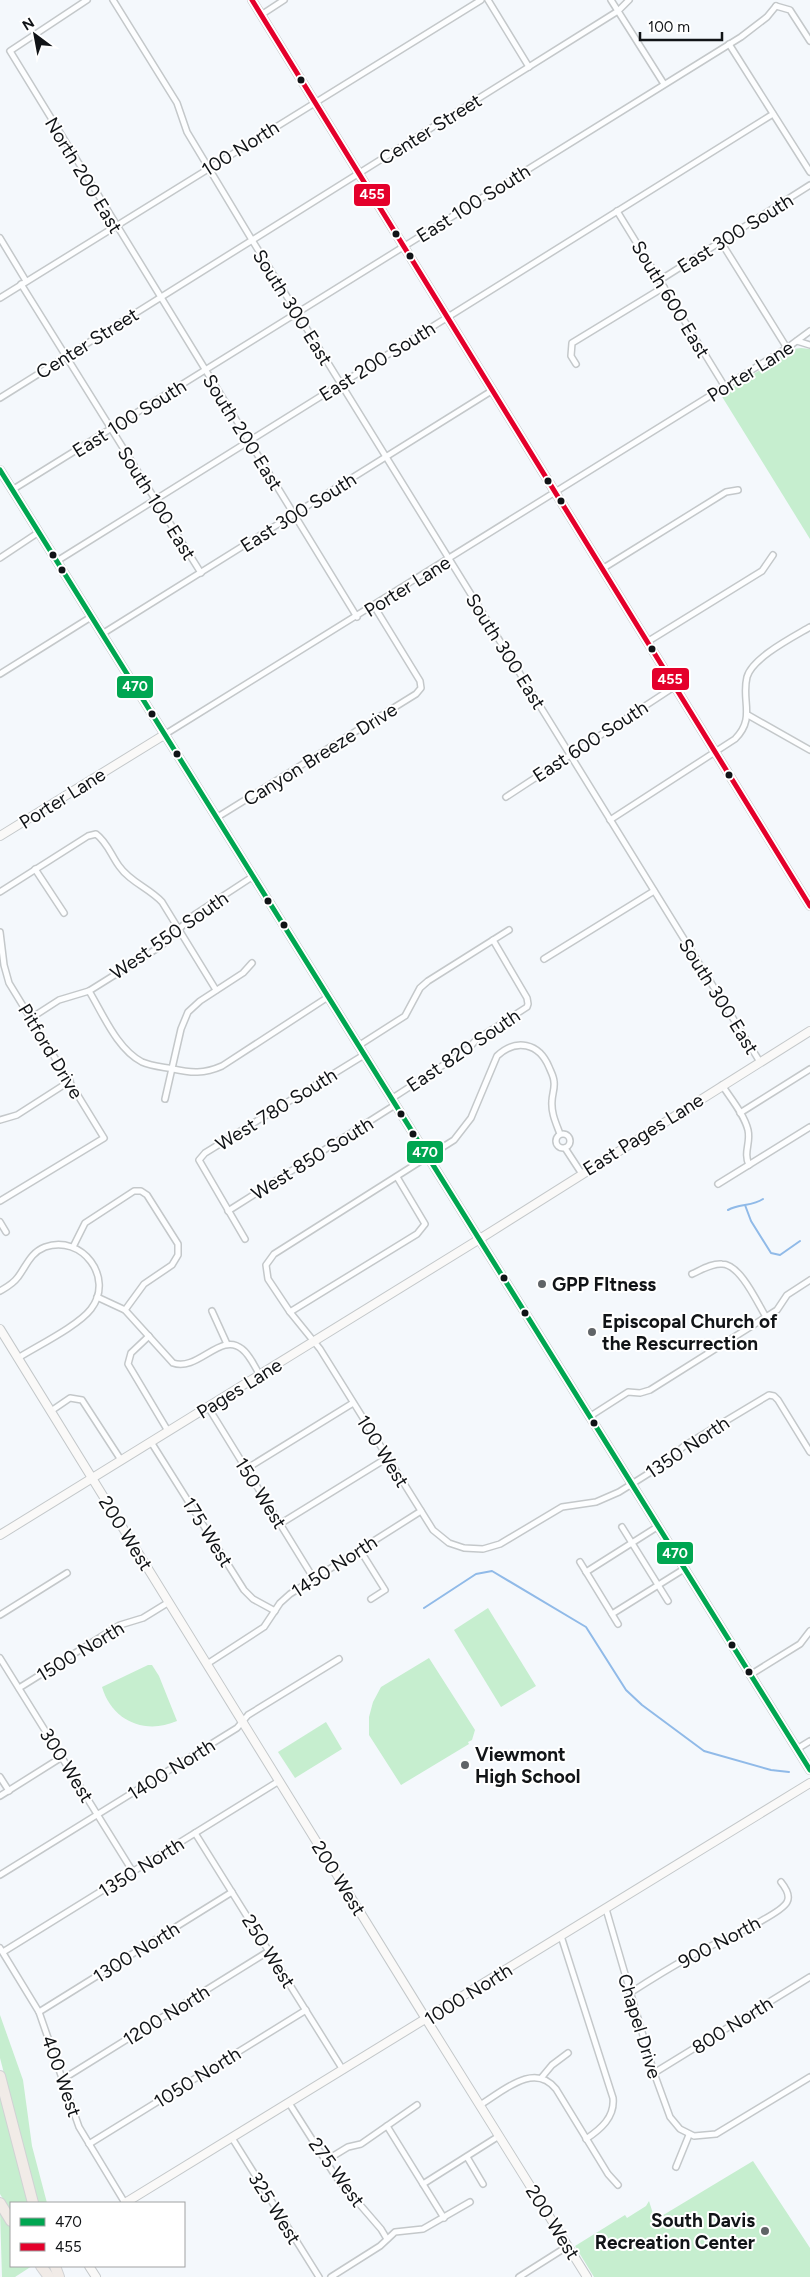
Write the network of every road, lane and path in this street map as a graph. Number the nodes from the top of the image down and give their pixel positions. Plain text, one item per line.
1 (87, 0) edge
2 (113, 0) edge
3 (252, 0) edge
4 (284, 0) edge
5 (481, 0) edge
6 (488, 0) edge
7 (610, 0) edge
8 (630, 0) edge
9 (776, 3) edge
10 (618, 12) junction
11 (261, 15) junction
12 (810, 40) edge
13 (729, 44) junction
14 (529, 67) junction
15 (664, 84) junction
16 (315, 102) junction
17 (773, 114) junction
18 (208, 168) junction
19 (810, 172) edge
20 (359, 174) junction
21 (810, 185) edge
22 (617, 211) junction
23 (115, 226) junction
24 (0, 238) edge
25 (252, 240) junction
26 (721, 242) junction
27 (404, 246) junction
28 (660, 280) junction
29 (24, 283) junction
30 (664, 287) junction
31 (0, 298) edge
32 (160, 298) junction
33 (298, 313) junction
34 (448, 317) junction
35 (810, 331) edge
36 (797, 341) junction
37 (810, 345) edge
38 (787, 348) junction
39 (67, 356) junction
40 (576, 364) dead end
41 (205, 370) junction
42 (341, 384) junction
43 (725, 387) junction
44 (493, 390) junction
45 (0, 398) edge
46 (111, 429) junction
47 (248, 442) junction
48 (386, 457) junction
49 (0, 470) edge
50 (12, 490) junction
51 (738, 490) dead end
52 (555, 494) junction
53 (155, 500) junction
54 (294, 515) junction
55 (39, 532) junction
56 (773, 555) dead end
57 (0, 558) edge
58 (450, 559) junction
59 (56, 561) junction
60 (602, 569) junction
61 (201, 573) junction
62 (374, 606) junction
63 (91, 617) junction
64 (357, 617) junction
65 (810, 627) edge
66 (102, 634) junction
67 (647, 642) junction
68 (0, 674) edge
69 (674, 687) junction
70 (748, 715) junction
71 (164, 735) junction
72 (810, 750) edge
73 (715, 753) junction
74 (570, 754) junction
75 (506, 797) dead end
76 (216, 818) junction
77 (610, 820) junction
78 (0, 836) edge
79 (35, 869) junction
80 (252, 877) junction
81 (654, 891) junction
82 (0, 892) edge
83 (810, 906) edge
84 (64, 913) dead end
85 (179, 928) junction
86 (509, 930) dead end
87 (0, 932) edge
88 (493, 940) junction
89 (544, 959) dead end
90 (252, 963) dead end
91 (2, 965) edge
92 (216, 990) junction
93 (89, 991) junction
94 (328, 997) junction
95 (31, 1018) junction
96 (809, 1034) edge
97 (358, 1046) junction
98 (364, 1055) junction
99 (760, 1062) junction
100 (171, 1069) junction
101 (810, 1070) edge
102 (70, 1081) junction
103 (722, 1085) junction
104 (165, 1099) dead end
105 (393, 1102) junction
106 (740, 1113) junction
107 (0, 1120) edge
108 (810, 1127) edge
109 (560, 1134) junction
110 (565, 1148) junction
111 (427, 1158) junction
112 (749, 1165) junction
113 (582, 1174) junction
114 (397, 1177) junction
115 (718, 1184) dead end
116 (0, 1201) edge
117 (228, 1211) junction
118 (0, 1222) edge
119 (6, 1232) dead end
120 (246, 1239) dead end
121 (478, 1240) junction
122 (72, 1247) junction
123 (692, 1274) dead end
124 (810, 1280) edge
125 (0, 1292) edge
126 (97, 1297) junction
127 (125, 1310) junction
128 (212, 1312) dead end
129 (290, 1312) junction
130 (766, 1316) junction
131 (0, 1329) edge
132 (149, 1336) junction
133 (314, 1341) junction
134 (227, 1344) junction
135 (18, 1358) junction
136 (260, 1375) junction
137 (353, 1403) junction
138 (208, 1407) junction
139 (51, 1411) junction
140 (589, 1417) junction
141 (168, 1431) junction
142 (810, 1439) edge
143 (152, 1442) junction
144 (804, 1442) junction
145 (810, 1452) edge
146 (387, 1458) junction
147 (121, 1460) junction
148 (246, 1469) junction
149 (92, 1478) junction
150 (631, 1485) junction
151 (421, 1511) junction
152 (280, 1524) junction
153 (622, 1527) dead end
154 (658, 1527) junction
155 (0, 1535) edge
156 (632, 1543) junction
157 (464, 1548) joint
158 (360, 1550) junction
159 (580, 1562) dead end
160 (684, 1569) junction
161 (586, 1572) junction
162 (67, 1573) dead end
163 (314, 1579) junction
164 (659, 1585) junction
165 (371, 1599) dead end
166 (668, 1601) dead end
167 (169, 1602) junction
168 (275, 1611) junction
169 (612, 1614) junction
170 (0, 1615) edge
171 (618, 1624) dead end
172 (810, 1631) edge
173 (0, 1658) edge
174 (339, 1659) dead end
175 (207, 1664) junction
176 (750, 1675) junction
177 (19, 1688) junction
178 (243, 1722) junction
179 (810, 1741) edge
180 (797, 1749) junction
181 (62, 1758) junction
182 (810, 1770) edge
183 (0, 1777) edge
184 (279, 1781) junction
185 (810, 1783) edge
186 (9, 1791) junction
187 (0, 1796) edge
188 (98, 1814) junction
189 (196, 1833) junction
190 (133, 1872) junction
191 (0, 1875) edge
192 (781, 1882) dead end
193 (232, 1892) junction
194 (606, 1909) junction
195 (561, 1936) junction
196 (1, 1950) edge
197 (269, 1951) junction
198 (810, 1978) edge
199 (630, 1993) junction
200 (306, 2010) junction
201 (40, 2012) junction
202 (426, 2019) junction
203 (568, 2053) dead end
204 (343, 2070) junction
205 (654, 2073) junction
206 (0, 2076) edge
207 (542, 2077) junction
208 (810, 2077) edge
209 (63, 2079) junction
210 (289, 2103) junction
211 (417, 2105) dead end
212 (480, 2105) junction
213 (387, 2126) junction
214 (689, 2135) junction
215 (499, 2136) junction
216 (232, 2138) junction
217 (586, 2139) junction
218 (89, 2144) junction
219 (467, 2157) junction
220 (326, 2161) junction
221 (676, 2167) dead end
222 (423, 2184) junction
223 (483, 2184) dead end
224 (618, 2185) dead end
225 (33, 2202) edge
226 (124, 2202) edge
227 (127, 2202) edge
228 (470, 2202) dead end
229 (0, 2203) edge
230 (444, 2218) junction
231 (10, 2219) edge
232 (387, 2239) junction
233 (568, 2246) junction
234 (319, 2277) edge
235 (331, 2277) edge
236 (519, 2277) edge
237 (587, 2277) edge

1 - 23 street, North 200 East
2 - 18 street, South 300 East
3 - 11 main road
4 - 11 street
5 - 16 street, 100 North
6 - 14 street
7 - 10 street
8 - 10 street, Center Street
9 - 12 street
9 - 13 street, East 100 South
10 - 14 street, Center Street
10 - 15 street
11 - 16 main road
13 - 15 street, East 100 South
13 - 17 street
14 - 20 street, Center Street
15 - 27 street, East 100 South
16 - 18 street, 100 North
16 - 20 main road
17 - 19 street
17 - 22 street, East 200 South
18 - 23 street, 100 North
18 - 25 street, South 300 East
20 - 25 street, Center Street
20 - 27 main road
21 - 26 street, East 300 South
22 - 28 street, South 600 East
22 - 34 street, East 200 South
23 - 29 street, 100 North
23 - 32 street, North 200 East
24 - 29 street, South 100 East
25 - 32 street, Center Street
25 - 33 street, South 300 East
26 - 28 street, East 300 South
26 - 38 street
27 - 33 street, East 100 South
27 - 34 main road
28 - 30 street, South 600 East
29 - 31 street, 100 North
29 - 39 street, South 100 East
30 - 40 street
30 - 43 street, South 600 East
32 - 39 street, Center Street
32 - 41 street, South 200 East
33 - 41 street, East 100 South
33 - 42 street, South 300 East
34 - 42 street, East 200 South
34 - 44 main road
35 - 36 street, Porter Lane
36 - 37 street
36 - 38 street, Porter Lane
38 - 43 street, Porter Lane
39 - 45 street, Center Street
39 - 46 street, South 100 East
41 - 46 street, East 100 South
41 - 47 street, South 200 East
42 - 47 street, East 200 South
42 - 48 street, South 300 East
43 - 52 street, Porter Lane
44 - 48 street, East 300 South
44 - 52 main road
46 - 50 street, East 100 South
46 - 53 street, South 100 East
47 - 53 street, East 200 South
47 - 54 street, South 200 East
48 - 54 street, East 300 South
48 - 58 street, South 300 East
49 - 50 main road
50 - 55 main road
51 - 60 street
52 - 58 street, Porter Lane
52 - 60 main road
53 - 59 street, East 200 South
53 - 61 street, South 100 East
54 - 61 street, East 300 South
54 - 64 street, South 200 East
55 - 57 street
55 - 59 main road
56 - 67 street
58 - 62 street, Porter Lane
58 - 74 street, South 300 East
59 - 63 main road
60 - 67 main road
61 - 66 street, East 300 South
62 - 64 street, Porter Lane
62 - 76 street, Canyon Breeze Drive
63 - 66 main road
63 - 68 street
64 - 71 street, Porter Lane
65 - 70 street
66 - 71 main road
67 - 69 main road
69 - 73 main road
69 - 74 street, East 600 South
70 - 72 street
70 - 73 street
71 - 76 main road
71 - 78 main road, Porter Lane
73 - 77 street
73 - 83 main road
74 - 75 street, East 600 South
74 - 77 street, South 300 East
76 - 80 main road
77 - 81 street, South 300 East
79 - 82 street
79 - 84 street
79 - 85 street
80 - 85 street, West 550 South
80 - 94 main road
81 - 89 street
81 - 99 street, South 300 East
85 - 92 street
85 - 93 street, West 550 South
86 - 88 street
87 - 91 street, Pitford Drive
88 - 97 street
88 - 105 street, East 820 South
90 - 92 street
91 - 95 street, Pitford Drive
92 - 100 street
93 - 95 street, West 550 South
93 - 100 street
94 - 97 main road
94 - 100 street
95 - 102 street, Pitford Drive
96 - 99 main road, East Pages Lane
97 - 98 main road
98 - 105 main road
98 - 117 street, West 780 South
99 - 103 main road, East Pages Lane
100 - 104 street
101 - 106 street
102 - 107 street
102 - 116 street, Pitford Drive
103 - 106 street
103 - 113 main road, East Pages Lane
105 - 111 main road
105 - 117 street, West 850 South
106 - 112 street
108 - 112 street
109 - 110 street
109 - 110 street
109 - 111 street, 100 West
110 - 113 street
111 - 114 street, 100 West
111 - 121 main road
112 - 115 street
113 - 121 main road, East Pages Lane
114 - 129 street, 100 West
114 - 129 street
117 - 120 street
118 - 119 street
121 - 133 main road, Pages Lane
121 - 140 main road
122 - 125 street
122 - 126 street
122 - 127 street
123 - 130 street
124 - 130 street
126 - 127 street
126 - 135 street
127 - 132 street
128 - 134 street
129 - 133 street, 100 West
130 - 140 street
131 - 135 main road
132 - 134 street
132 - 141 street
133 - 136 main road, Pages Lane
133 - 137 street, 100 West
134 - 136 street
135 - 139 main road
136 - 138 main road, Pages Lane
137 - 146 street, 100 West
137 - 148 street
138 - 141 main road, Pages Lane
138 - 148 street, 150 West
139 - 147 street
139 - 149 main road, 200 West
140 - 150 main road
141 - 143 main road, Pages Lane
142 - 144 street
143 - 147 main road, Pages Lane
143 - 168 street, 175 West
144 - 145 street
144 - 150 street, 1350 North
146 - 151 street, 100 West
146 - 152 street
147 - 149 main road, Pages Lane
148 - 152 street, 150 West
149 - 155 main road, Pages Lane
149 - 167 main road, 200 West
150 - 154 main road
150 - 157 street, 1350 North
151 - 157 street, 100 West
151 - 158 street, 1450 North
152 - 163 street, 150 West
153 - 156 street
154 - 156 street
154 - 160 main road
156 - 161 street
156 - 164 street
158 - 163 street, 1450 North
158 - 165 street
159 - 161 street
160 - 164 street
160 - 176 main road
161 - 169 street
162 - 170 street
163 - 168 street, 1450 North
164 - 166 street
164 - 169 street
167 - 175 main road, 200 West
167 - 177 street, 1500 North
168 - 175 street, 1450 North
169 - 171 street
172 - 176 street
173 - 177 street, 300 West
174 - 178 street, 1400 North
175 - 178 main road, 200 West
176 - 180 main road
177 - 181 street, 300 West
178 - 184 main road, 200 West
178 - 188 street, 1400 North
179 - 180 street
180 - 182 main road
181 - 186 street
181 - 188 street, 300 West
183 - 186 street
184 - 189 street, 1350 North
184 - 202 main road, 200 West
185 - 194 main road, 1000 North
186 - 187 street
188 - 190 street, 300 West
188 - 191 street, 1400 North
189 - 190 street, 1350 North
189 - 193 street, 250 West
190 - 196 street, 1350 North
192 - 199 street, 900 North
193 - 197 street, 250 West
193 - 201 street, 1300 North
194 - 195 main road, 1000 North
194 - 199 street, Chapel Drive
195 - 202 main road, 1000 North
195 - 217 street
196 - 201 street, 400 West
197 - 200 street, 250 West
197 - 209 street, 1200 North
198 - 205 street, 800 North
199 - 205 street, Chapel Drive
200 - 204 street, 250 West
200 - 218 street, 1050 North
201 - 209 street, 400 West
202 - 204 main road, 1000 North
202 - 212 main road, 200 West
203 - 207 street
204 - 210 main road, 1000 North
205 - 214 street, Chapel Drive
206 - 225 highway
207 - 212 street
207 - 217 street
208 - 214 street
209 - 218 street, 400 West
210 - 216 main road, 1000 North
210 - 220 street, 275 West
211 - 213 street
212 - 215 main road, 200 West
213 - 220 street
213 - 222 street
214 - 221 street
215 - 219 street
215 - 233 main road, 200 West
216 - 227 main road, 1000 North
216 - 234 street, 325 West
217 - 224 street
218 - 226 street, 400 West
219 - 222 street
219 - 223 street
220 - 232 street, 275 West
222 - 230 street
228 - 230 street
229 - 231 highway
230 - 232 street
232 - 235 street
233 - 236 street
233 - 237 main road, 200 West

